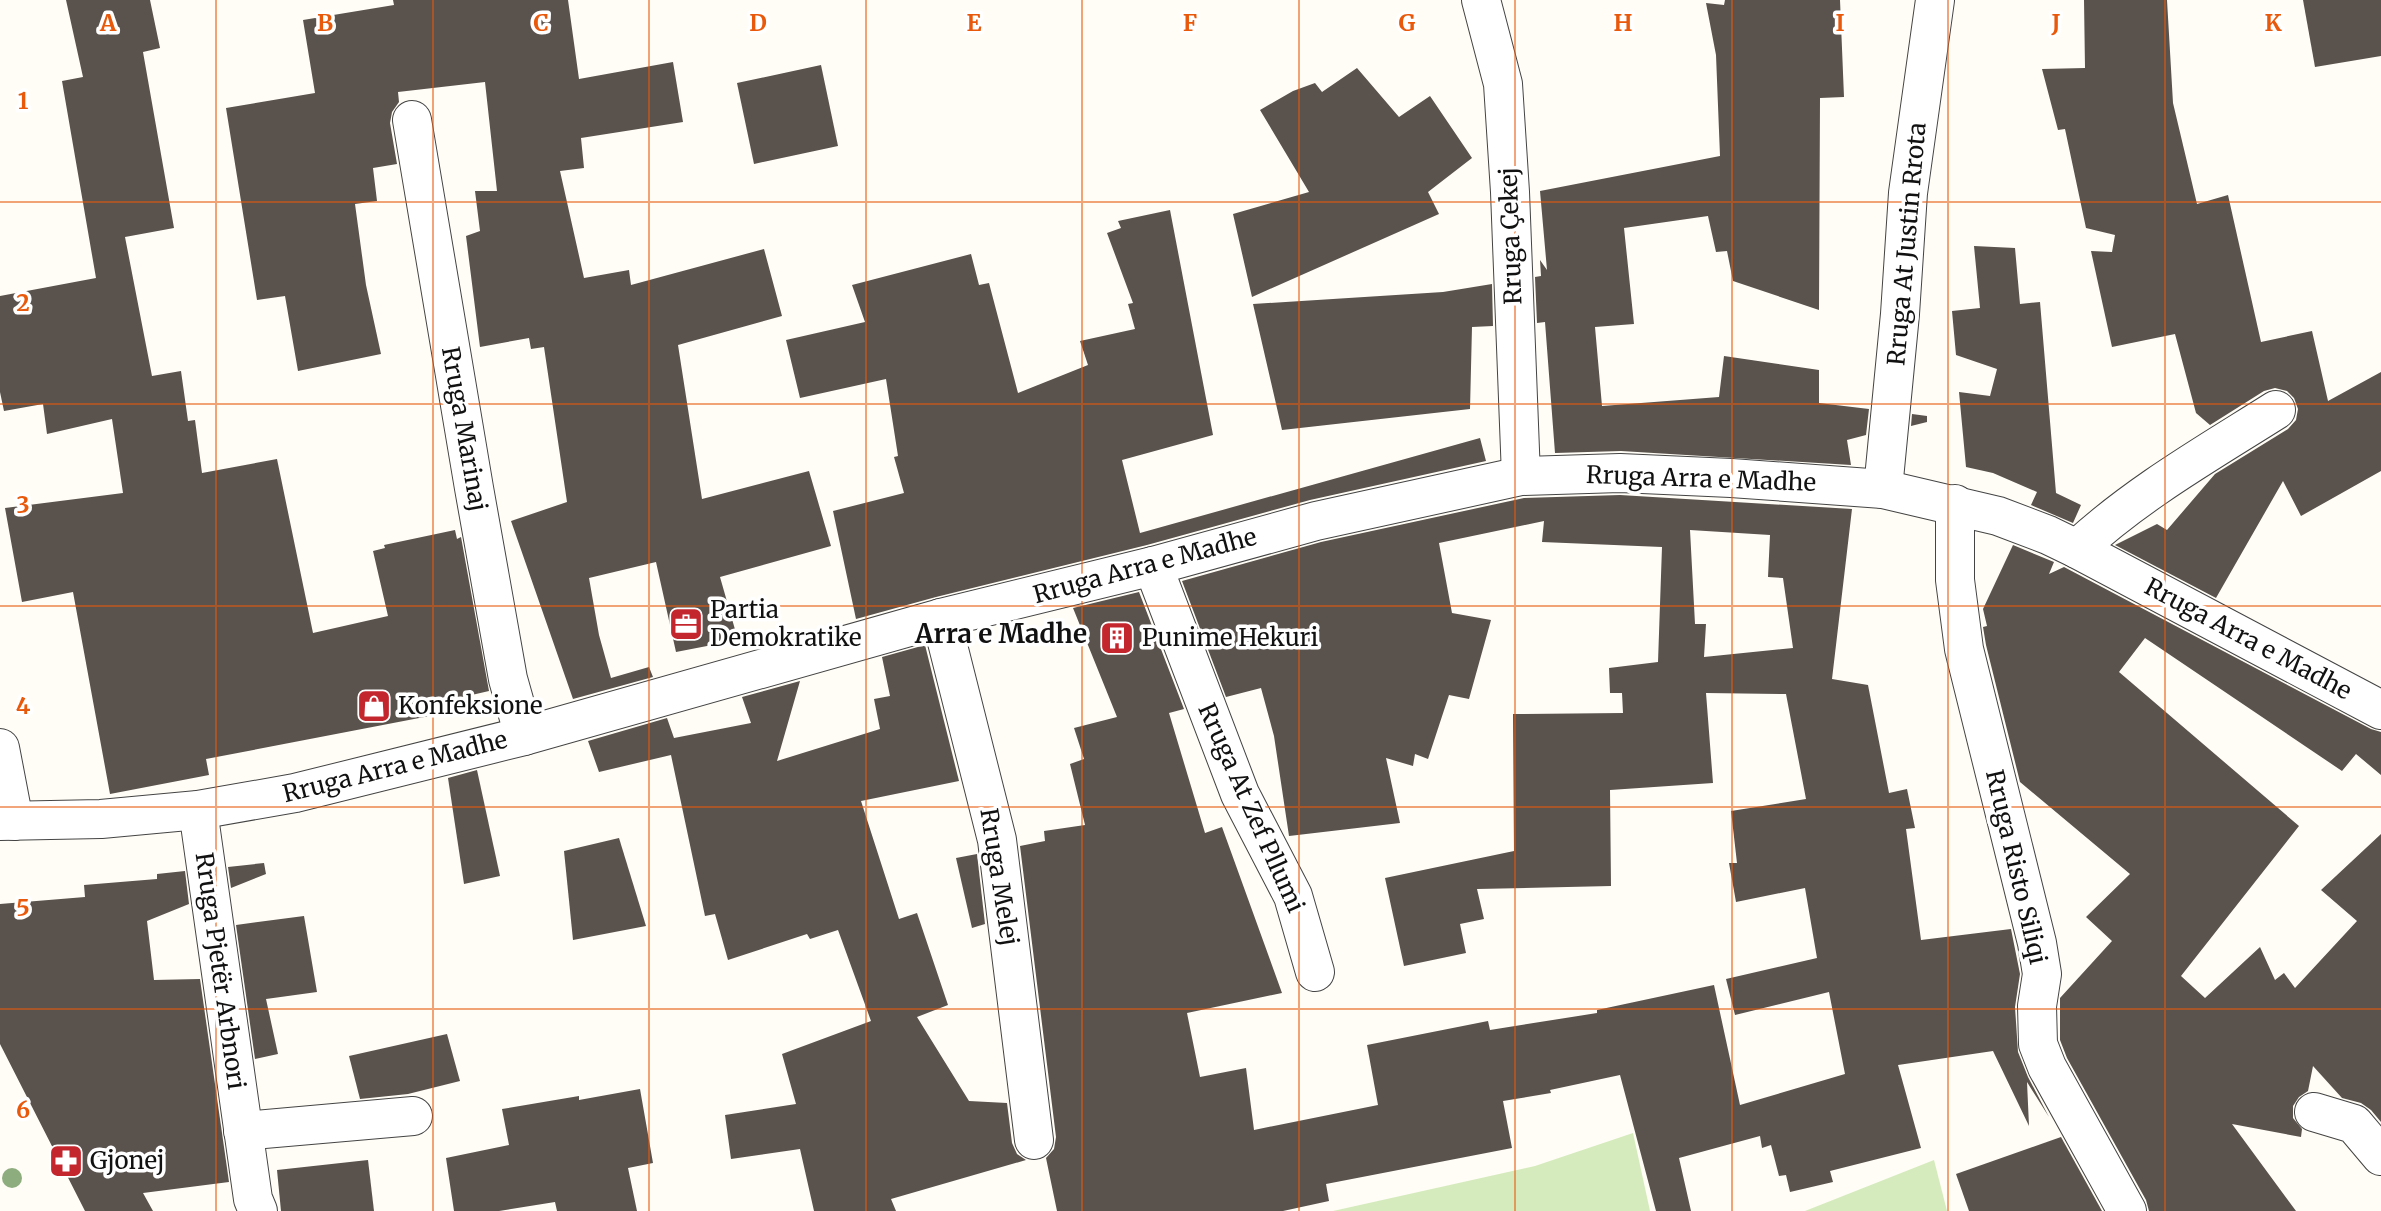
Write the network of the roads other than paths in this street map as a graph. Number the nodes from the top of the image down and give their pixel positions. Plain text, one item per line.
1 (1481, 0) edge
2 (1935, 0) edge
3 (412, 120) dead end
4 (2276, 410) dead end
5 (1521, 476) junction
6 (1884, 489) junction
7 (1955, 504) junction
8 (2077, 549) junction
9 (1153, 566) junction
10 (941, 618) junction
11 (2381, 710) edge
12 (524, 736) junction
13 (0, 748) edge
14 (198, 810) junction
15 (7, 821) edge
16 (1315, 972) dead end
17 (2314, 1112) dead end
18 (413, 1116) dead end
19 (243, 1131) junction
20 (1034, 1140) dead end
21 (2381, 1156) edge
22 (247, 1207) edge
23 (2127, 1211) edge

1 - 5 street, Rruga Çekej
2 - 6 street, Rruga At Justin Rrota
3 - 12 street, Rruga Marinaj
4 - 8 street
5 - 6 street, Rruga Arra e Madhe
5 - 9 street, Rruga Arra e Madhe
6 - 7 street, Rruga Arra e Madhe
7 - 8 street, Rruga Arra e Madhe
7 - 23 street, Rruga Risto Siliqi
8 - 11 street, Rruga Arra e Madhe
9 - 10 street, Rruga Arra e Madhe
9 - 16 street, Rruga At Zef Pllumi
10 - 12 street, Rruga Arra e Madhe
10 - 20 street, Rruga Melej
12 - 14 street, Rruga Arra e Madhe
13 - 15 street, Rruga Arra e Madhe
14 - 15 street, Rruga Arra e Madhe
14 - 19 street, Rruga Pjetër Arbnori
17 - 21 street
18 - 19 street
19 - 22 street, Rruga Pjetër Arbnori

